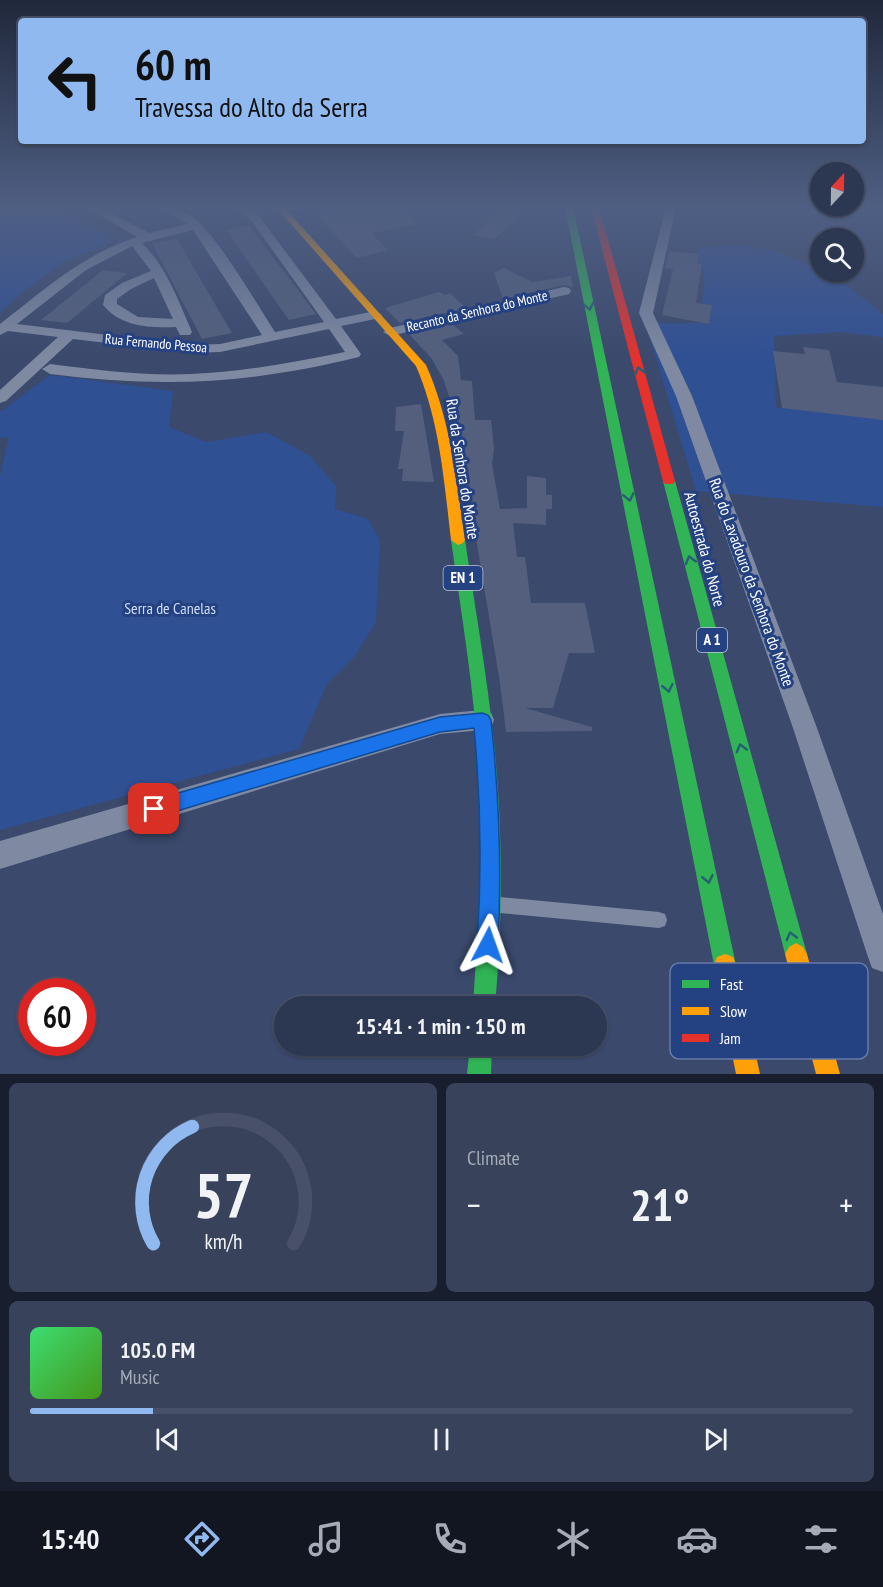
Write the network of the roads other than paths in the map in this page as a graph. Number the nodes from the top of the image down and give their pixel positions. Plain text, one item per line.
1 (100, 257) edge
2 (148, 257) edge
3 (219, 257) edge
4 (284, 257) edge
5 (324, 257) edge
6 (579, 257) edge
7 (608, 257) edge
8 (659, 257) edge
9 (157, 273) junction
10 (564, 291) dead end
11 (375, 315) junction
12 (181, 323) junction
13 (333, 324) junction
14 (3, 329) edge
15 (390, 332) junction
16 (69, 335) junction
17 (86, 337) junction
18 (271, 338) junction
19 (191, 349) junction
20 (50, 369) junction
21 (13, 385) junction
22 (0, 398) edge
23 (482, 720) junction
24 (0, 855) edge
25 (490, 904) junction
26 (659, 920) dead end
27 (883, 957) edge
28 (725, 963) edge
29 (798, 963) edge
30 (485, 996) edge
31 (480, 1056) edge
32 (745, 1059) edge
33 (824, 1059) edge
34 (479, 1074) edge
35 (748, 1074) edge
36 (828, 1074) edge

1 - 14 street
2 - 9 street
3 - 18 street
4 - 13 street
5 - 11 main road, Rua da Senhora do Monte / EN 1
6 -> 28 main road
29 -> 7 main road, Autoestrada do Norte / A 1
8 - 27 street, Rua do Lavadouro da Senhora do Monte
9 - 12 street
9 - 12 street
10 - 15 street, Recanto da Senhora do Monte
11 - 13 street, Rua Fernando Pessoa
11 - 15 main road, Rua da Senhora do Monte / EN 1
12 - 19 street
13 - 18 street, Rua Fernando Pessoa
13 - 20 street
14 - 16 street, Rua Fernando Pessoa
15 - 23 main road, Rua da Senhora do Monte / EN 1
16 - 17 street, Rua Fernando Pessoa
16 - 21 street
17 - 19 street, Rua Fernando Pessoa
17 - 20 street
18 - 19 street, Rua Fernando Pessoa
20 - 21 street
21 - 22 street
23 - 24 street
23 - 25 main road, Rua da Senhora do Monte / EN 1
25 - 26 lane
25 - 30 main road, Rua da Senhora do Monte / EN 1
31 - 34 main road
32 -> 35 main road
36 -> 33 main road, Autoestrada do Norte / A 1

